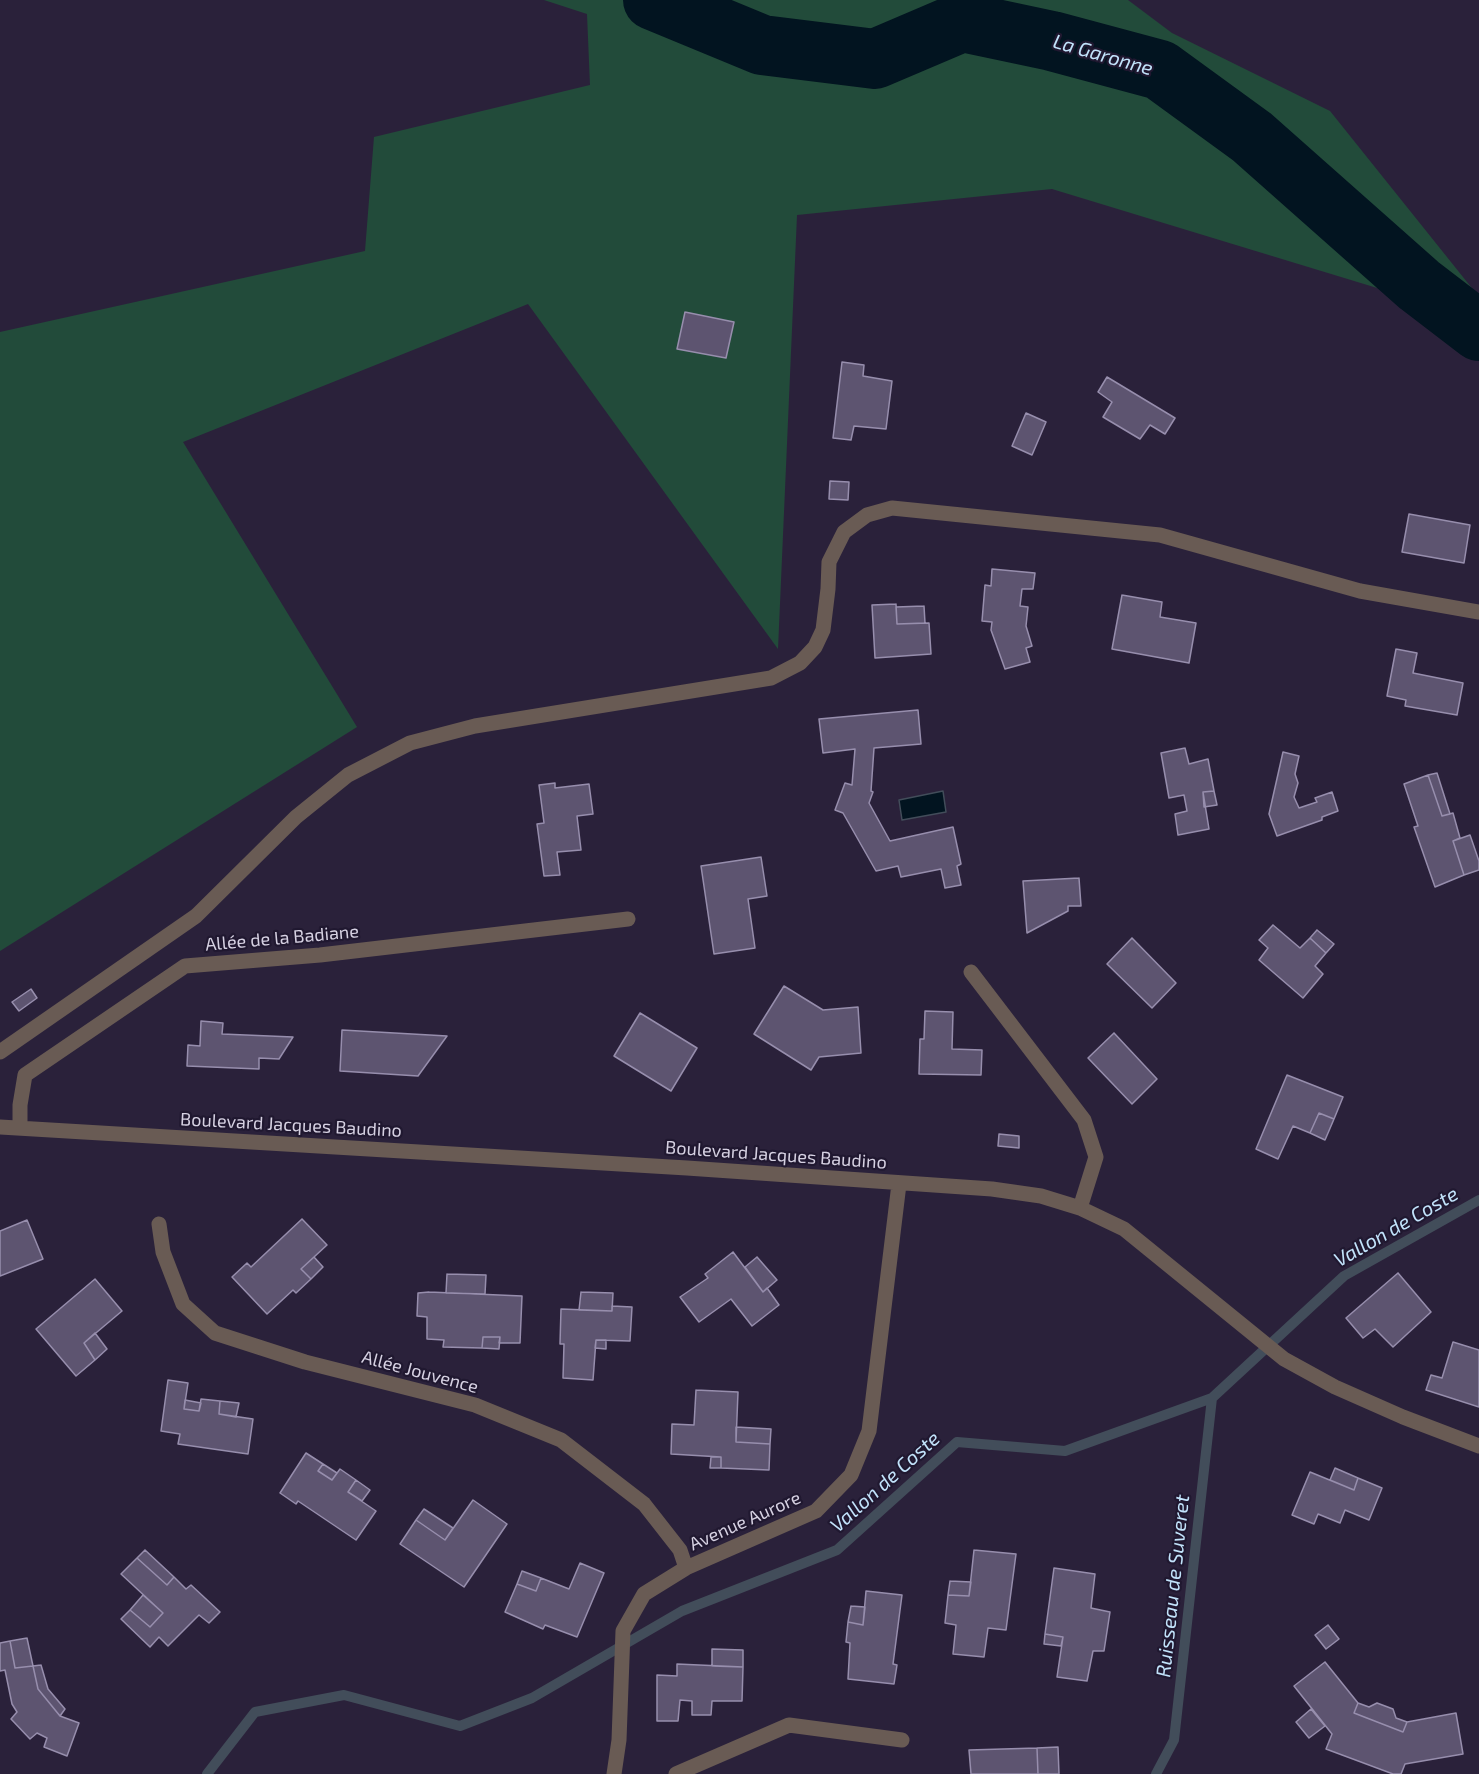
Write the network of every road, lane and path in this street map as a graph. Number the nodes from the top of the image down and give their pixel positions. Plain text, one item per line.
1 (1479, 612) edge
2 (628, 919) dead end
3 (971, 972) dead end
4 (0, 1052) edge
5 (0, 1127) edge
6 (20, 1128) junction
7 (899, 1184) junction
8 (1080, 1208) junction
9 (159, 1224) dead end
10 (1479, 1446) edge
11 (686, 1568) junction
12 (902, 1740) dead end
13 (614, 1774) edge
14 (676, 1774) edge

1 - 4 street
2 - 6 street, Allée de la Badiane
3 - 8 street
5 - 6 street, Boulevard Jacques Baudino
6 - 7 street, Boulevard Jacques Baudino
7 - 8 street, Boulevard Jacques Baudino
7 - 11 street, Avenue Aurore
8 - 10 street, Boulevard Jacques Baudino
9 - 11 street, Allée Jouvence
11 - 13 street, Avenue Aurore
12 - 14 street

